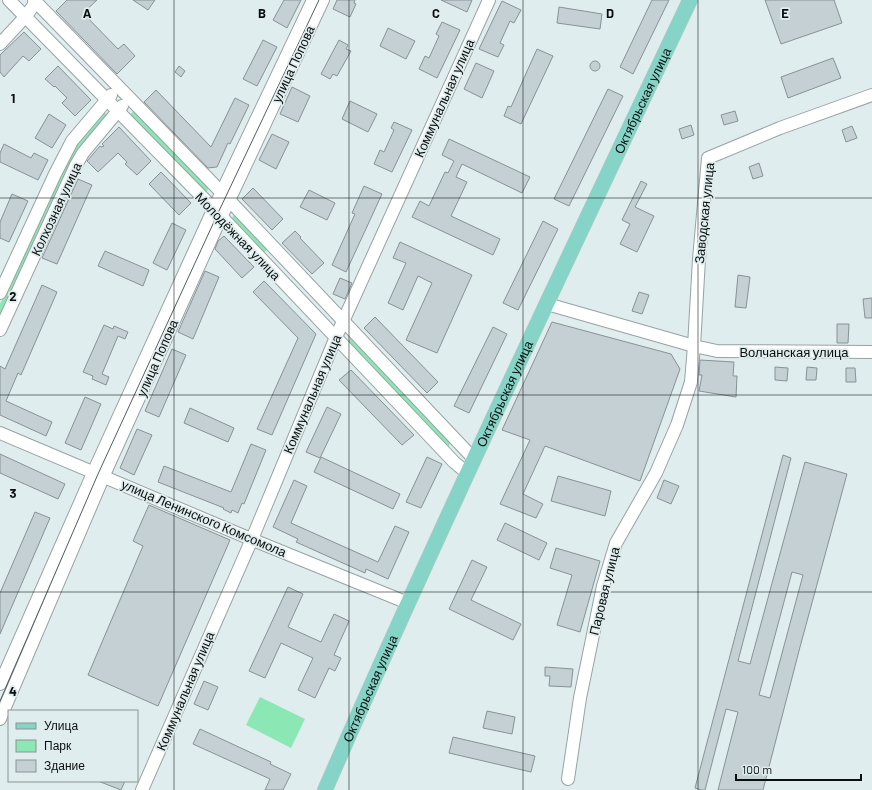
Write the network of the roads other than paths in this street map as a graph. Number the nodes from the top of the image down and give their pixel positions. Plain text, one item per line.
1 (9, 0) edge
2 (314, 0) edge
3 (323, 0) edge
4 (489, 0) edge
5 (690, 0) edge
6 (35, 1) edge
7 (26, 16) junction
8 (0, 44) edge
9 (119, 86) junction
10 (872, 95) edge
11 (129, 97) junction
12 (107, 100) junction
13 (117, 111) junction
14 (225, 196) junction
15 (217, 213) junction
16 (0, 293) edge
17 (547, 304) junction
18 (343, 321) junction
19 (0, 330) edge
20 (336, 337) junction
21 (694, 346) junction
22 (872, 352) edge
23 (0, 433) edge
24 (474, 459) junction
25 (467, 473) junction
26 (99, 474) junction
27 (252, 539) junction
28 (408, 603) junction
29 (0, 684) edge
30 (0, 720) edge
31 (568, 779) dead end
32 (142, 790) edge
33 (325, 790) edge

1 - 7 street, Молодёжная улица
2 - 14 street, улица Попова
3 - 14 street, улица Попова
4 - 18 street, Коммунальная улица
5 - 17 main road, Октябрьская улица
6 - 7 street
6 - 9 street, Молодёжная улица
7 - 8 street
7 - 12 street, Молодёжная улица
9 - 11 street, Молодёжная улица
9 - 12 street, Колхозная улица
10 - 21 street, Заводская улица
11 - 13 street, Колхозная улица
11 - 14 street, Молодёжная улица
12 - 13 street, Молодёжная улица
12 - 16 street, Колхозная улица
13 - 15 street, Молодёжная улица
13 - 19 street, Колхозная улица
14 - 15 street, улица Попова
14 - 18 street, Молодёжная улица
15 - 20 street, Молодёжная улица
15 - 26 street, улица Попова
17 - 21 street, Волчанская улица
17 - 24 main road, Октябрьская улица
18 - 20 street, Коммунальная улица
18 - 24 street, Молодёжная улица
20 - 25 street, Молодёжная улица
20 - 27 street, Коммунальная улица
21 - 22 street, Волчанская улица
21 - 31 street, Паровая улица
23 - 26 street, улица Ленинского Комсомола
24 - 25 main road, Октябрьская улица
25 - 28 main road, Октябрьская улица
26 - 27 street, улица Ленинского Комсомола
26 - 29 street, улица Попова
26 - 30 street, улица Попова
27 - 28 street, улица Ленинского Комсомола
27 - 32 street, Коммунальная улица
28 - 33 main road, Октябрьская улица

